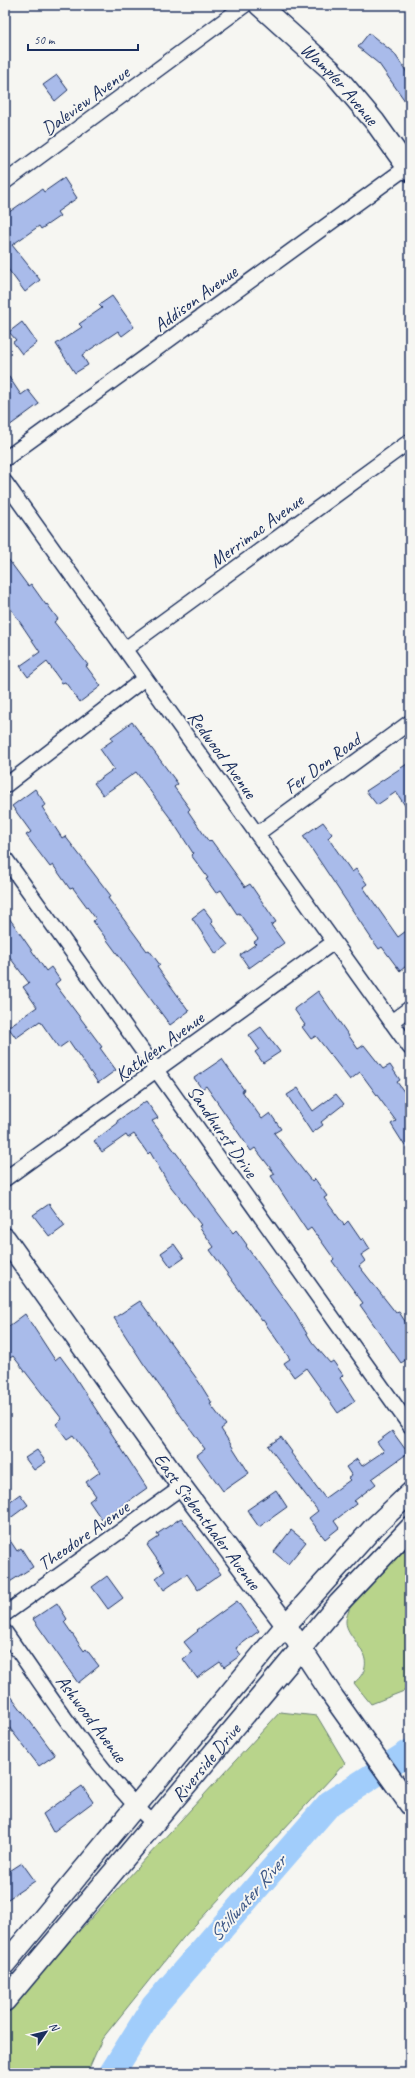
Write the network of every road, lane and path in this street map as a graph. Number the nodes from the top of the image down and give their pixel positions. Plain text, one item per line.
1 (245, 5) edge
2 (259, 5) edge
3 (409, 169) edge
4 (5, 182) edge
5 (410, 441) edge
6 (5, 459) edge
7 (5, 482) edge
8 (125, 649) junction
9 (145, 678) junction
10 (410, 722) edge
11 (5, 786) edge
12 (256, 834) junction
13 (5, 858) edge
14 (334, 942) junction
15 (410, 1008) edge
16 (391, 1022) junction
17 (410, 1048) edge
18 (157, 1071) junction
19 (5, 1178) edge
20 (5, 1238) edge
21 (410, 1426) edge
22 (182, 1488) junction
23 (410, 1493) edge
24 (410, 1528) edge
25 (5, 1614) edge
26 (286, 1625) junction
27 (5, 1632) edge
28 (302, 1647) junction
29 (410, 1805) edge
30 (136, 1806) junction
31 (153, 1823) junction
32 (5, 1964) edge
33 (5, 2000) edge

1 - 4 street, Daleview Avenue
2 - 3 main road, Wampler Avenue
3 - 6 street, Addison Avenue
5 - 8 street, Merrimac Avenue
7 - 8 street, Redwood Avenue
8 - 9 street, Redwood Avenue
9 - 11 street
9 - 12 street, Redwood Avenue
10 - 12 street, Fer Don Road
12 - 14 street, Redwood Avenue
13 - 18 street, Sandhurst Drive
14 - 16 street, Redwood Avenue
14 - 18 street, Kathleen Avenue
15 - 16 street
16 - 17 street, Redwood Avenue
18 - 19 street, Kathleen Avenue
18 - 21 street, Sandhurst Drive
20 - 22 main road, East Siebenthaler Avenue
22 - 25 street, Theodore Avenue
22 - 26 main road, East Siebenthaler Avenue
23 - 26 main road, Riverside Drive
24 - 28 main road, Riverside Drive
26 - 28 main road, East Siebenthaler Avenue
26 - 30 main road, Riverside Drive
27 - 30 street, Ashwood Avenue
28 - 29 main road, East Siebenthaler Avenue
28 - 31 main road, Riverside Drive
30 - 31 street, Ashwood Avenue
30 - 32 main road, Riverside Drive
31 - 33 main road, Riverside Drive

